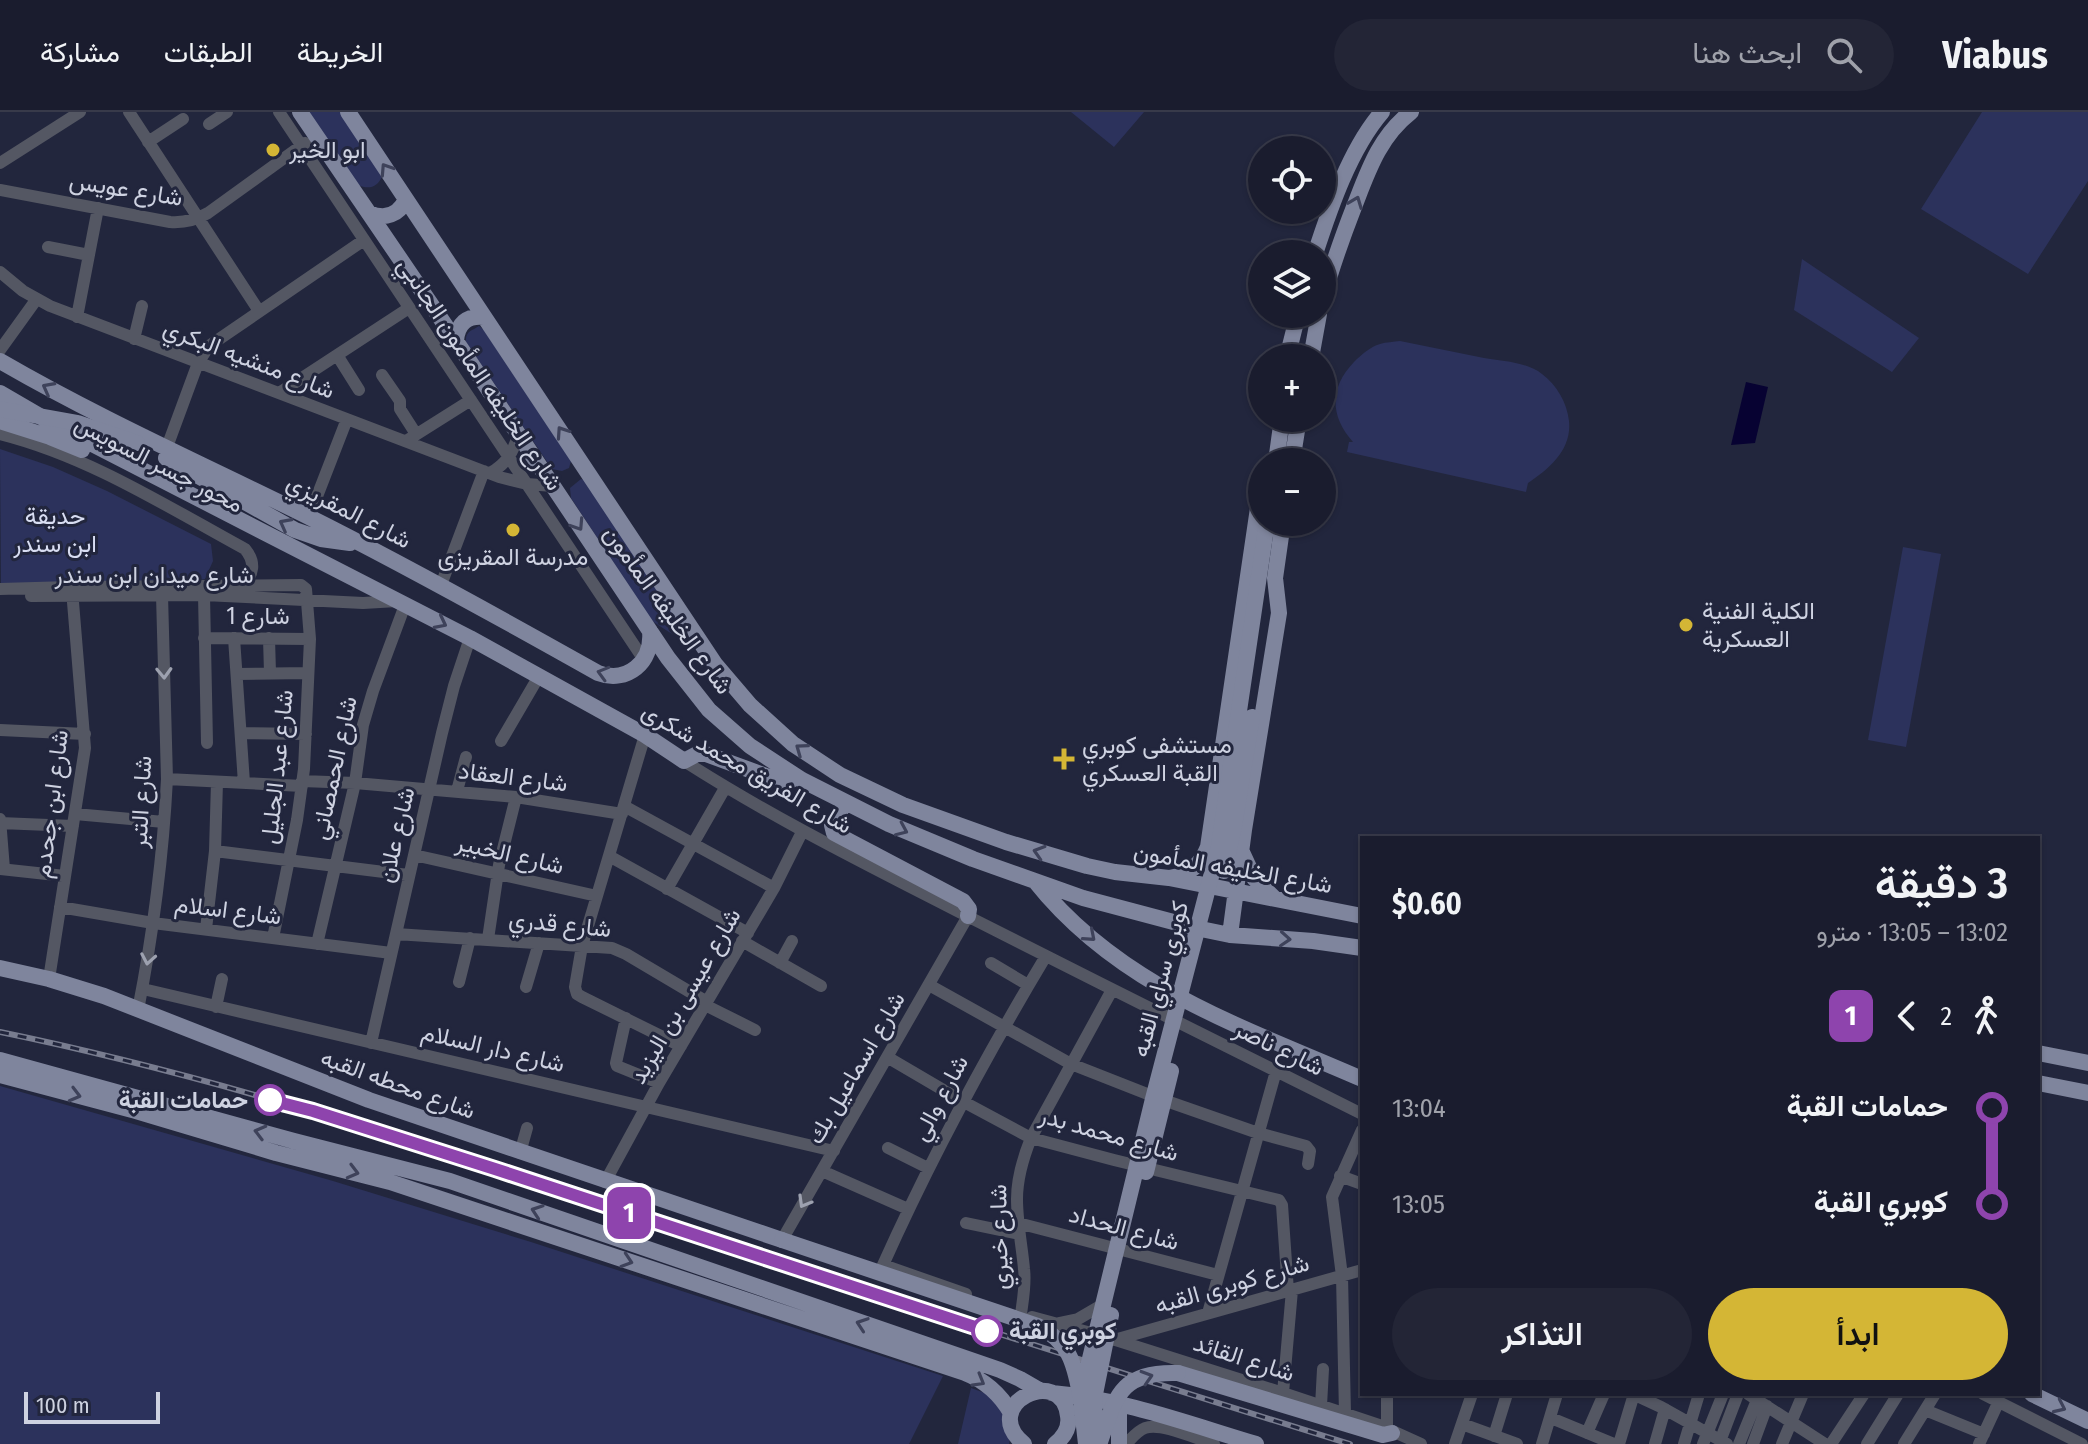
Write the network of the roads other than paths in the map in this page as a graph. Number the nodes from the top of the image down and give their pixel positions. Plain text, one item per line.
1 (80, 112) edge
2 (129, 112) edge
3 (227, 112) edge
4 (279, 112) edge
5 (300, 112) edge
6 (348, 112) edge
7 (1382, 112) edge
8 (1411, 112) edge
9 (183, 119) dead end
10 (209, 124) dead end
11 (316, 135) junction
12 (148, 142) junction
13 (301, 146) junction
14 (0, 163) edge
15 (0, 190) edge
16 (406, 199) junction
17 (98, 208) junction
18 (369, 213) junction
19 (198, 218) junction
20 (364, 240) junction
21 (1320, 240) edge
22 (48, 247) dead end
23 (89, 255) junction
24 (1336, 255) edge
25 (0, 272) edge
26 (36, 300) junction
27 (142, 306) dead end
28 (409, 308) junction
29 (259, 311) junction
30 (77, 317) junction
31 (484, 317) junction
32 (134, 339) junction
33 (456, 341) junction
34 (0, 350) edge
35 (337, 355) junction
36 (0, 361) edge
37 (198, 363) junction
38 (23, 375) junction
39 (382, 375) dead end
40 (359, 390) dead end
41 (279, 393) junction
42 (3, 400) edge
43 (471, 400) junction
44 (347, 419) junction
45 (0, 421) edge
46 (0, 434) edge
47 (518, 434) junction
48 (411, 438) junction
49 (167, 447) junction
50 (509, 457) junction
51 (487, 472) junction
52 (527, 484) junction
53 (553, 486) junction
54 (309, 517) junction
55 (1254, 536) edge
56 (1265, 536) edge
57 (1281, 536) edge
58 (360, 543) junction
59 (297, 549) junction
60 (1275, 578) junction
61 (441, 585) junction
62 (242, 586) junction
63 (0, 589) edge
64 (72, 591) junction
65 (162, 595) junction
66 (204, 595) junction
67 (0, 597) edge
68 (308, 599) junction
69 (401, 603) junction
70 (650, 631) junction
71 (204, 638) junction
72 (234, 638) junction
73 (269, 638) junction
74 (470, 638) junction
75 (310, 639) junction
76 (1237, 651) junction
77 (1262, 656) junction
78 (644, 660) junction
79 (270, 673) junction
80 (308, 673) junction
81 (237, 674) junction
82 (539, 676) junction
83 (0, 730) edge
84 (241, 733) junction
85 (85, 734) junction
86 (306, 734) junction
87 (645, 735) junction
88 (501, 741) dead end
89 (207, 743) dead end
90 (466, 757) dead end
91 (684, 761) junction
92 (797, 777) junction
93 (167, 779) junction
94 (217, 782) junction
95 (244, 783) junction
96 (355, 783) junction
97 (302, 784) junction
98 (725, 788) junction
99 (430, 789) junction
100 (457, 791) junction
101 (516, 797) junction
102 (845, 803) junction
103 (623, 810) junction
104 (74, 820) junction
105 (0, 821) edge
106 (164, 822) junction
107 (1213, 826) junction
108 (1244, 830) junction
109 (802, 832) junction
110 (693, 844) junction
111 (215, 851) junction
112 (1241, 851) junction
113 (414, 855) junction
114 (609, 856) junction
115 (289, 860) junction
116 (335, 866) junction
117 (1087, 866) junction
118 (2, 869) edge
119 (498, 874) junction
120 (408, 875) junction
121 (65, 876) junction
122 (1169, 878) junction
123 (1035, 881) junction
124 (774, 888) junction
125 (667, 889) junction
126 (1236, 891) junction
127 (597, 896) junction
128 (1083, 898) junction
129 (1275, 899) junction
130 (60, 907) junction
131 (968, 916) junction
132 (1360, 916) edge
133 (153, 923) junction
134 (206, 929) junction
135 (396, 934) junction
136 (1230, 935) junction
137 (745, 937) junction
138 (273, 938) junction
139 (470, 938) junction
140 (488, 939) junction
141 (792, 941) dead end
142 (539, 943) junction
143 (317, 944) junction
144 (582, 946) junction
145 (1360, 948) edge
146 (391, 953) junction
147 (1046, 956) junction
148 (780, 963) junction
149 (991, 963) dead end
150 (0, 968) edge
151 (49, 979) junction
152 (222, 979) dead end
153 (459, 982) dead end
154 (929, 985) junction
155 (1028, 985) junction
156 (821, 986) dead end
157 (526, 987) dead end
158 (143, 989) junction
159 (1112, 990) junction
160 (706, 1003) junction
161 (216, 1007) junction
162 (138, 1010) junction
163 (626, 1018) junction
164 (1176, 1022) junction
165 (1003, 1026) junction
166 (755, 1030) dead end
167 (371, 1043) junction
168 (681, 1046) junction
169 (2040, 1053) edge
170 (887, 1057) junction
171 (0, 1060) edge
172 (2080, 1062) edge
173 (1071, 1064) junction
174 (1276, 1071) junction
175 (0, 1075) edge
176 (1360, 1078) edge
177 (659, 1083) junction
178 (2040, 1083) edge
179 (2064, 1088) junction
180 (2088, 1093) edge
181 (1155, 1097) junction
182 (962, 1101) junction
183 (138, 1104) junction
184 (646, 1106) junction
185 (1360, 1113) edge
186 (527, 1128) dead end
187 (1258, 1133) junction
188 (1360, 1134) edge
189 (1031, 1138) junction
190 (888, 1148) dead end
191 (292, 1149) junction
192 (834, 1151) junction
193 (520, 1153) junction
194 (1308, 1164) dead end
195 (1137, 1166) junction
196 (928, 1168) junction
197 (822, 1171) junction
198 (1340, 1176) junction
199 (605, 1182) junction
200 (1360, 1183) edge
201 (1241, 1193) junction
202 (908, 1209) junction
203 (966, 1223) dead end
204 (586, 1228) junction
205 (1018, 1228) junction
206 (782, 1240) junction
207 (579, 1246) junction
208 (1117, 1248) junction
209 (1360, 1271) edge
210 (1218, 1275) junction
211 (1342, 1276) junction
212 (1290, 1290) junction
213 (1102, 1305) junction
214 (1208, 1313) junction
215 (1021, 1314) junction
216 (1052, 1323) junction
217 (1110, 1339) junction
218 (890, 1341) junction
219 (1323, 1369) dead end
220 (1046, 1392) junction
221 (1283, 1393) junction
222 (1387, 1396) edge
223 (1471, 1396) edge
224 (1506, 1396) edge
225 (1556, 1396) edge
226 (1603, 1396) edge
227 (1632, 1396) edge
228 (1640, 1396) edge
229 (1698, 1396) edge
230 (1722, 1396) edge
231 (1737, 1396) edge
232 (1802, 1396) edge
233 (1863, 1396) edge
234 (1897, 1396) edge
235 (1934, 1396) edge
236 (1988, 1396) edge
237 (2036, 1396) edge
238 (1081, 1399) junction
239 (1757, 1400) edge
240 (1999, 1401) junction
241 (1664, 1403) edge
242 (1119, 1404) junction
243 (1321, 1406) junction
244 (1925, 1410) junction
245 (1011, 1413) junction
246 (1345, 1414) junction
247 (1551, 1418) junction
248 (1069, 1420) junction
249 (1791, 1420) junction
250 (2088, 1421) edge
251 (1462, 1424) junction
252 (1691, 1424) junction
253 (1390, 1431) junction
254 (1119, 1436) edge
255 (1494, 1436) junction
256 (1590, 1437) edge
257 (1705, 1438) edge
258 (1982, 1439) edge
259 (1020, 1442) edge
260 (1060, 1442) edge
261 (1722, 1443) edge
262 (2079, 1443) edge
263 (1086, 1444) edge
264 (1098, 1444) edge
265 (1126, 1444) edge
266 (1214, 1444) edge
267 (1256, 1444) edge
268 (1421, 1444) edge
269 (1455, 1444) edge
270 (1517, 1444) edge
271 (1542, 1444) edge
272 (1617, 1444) edge
273 (1655, 1444) edge
274 (1684, 1444) edge
275 (1739, 1444) edge
276 (1753, 1444) edge
277 (1782, 1444) edge
278 (1828, 1444) edge
279 (1867, 1444) edge
280 (1904, 1444) edge

1 - 14 street
2 - 12 street
3 - 10 street
4 - 13 street, شارع الخليفه المأمون الجانبي
5 - 11 main road, شارع الخليفه المأمون
16 -> 6 main road, شارع الخليفه المأمون
7 - 21 main road
24 -> 8 main road
9 - 12 street
11 - 13 street, شارع عويس
11 - 18 main road, شارع الخليفه المأمون
12 - 19 street
13 - 19 street, شارع عويس
13 - 20 street, شارع الخليفه المأمون الجانبي
15 - 17 street, شارع عويس
16 - 18 main road
16 - 31 main road, شارع الخليفه المأمون
17 - 19 street, شارع عويس
17 - 23 street
18 - 33 main road, شارع الخليفه المأمون
19 - 29 street
20 - 28 street, شارع الخليفه المأمون الجانبي
20 - 29 street
22 - 23 street
23 - 30 street
25 - 26 street, شارع منشيه البكري
26 - 30 street, شارع منشيه البكري
26 - 34 street
27 - 32 street
28 - 35 street
28 - 43 street, شارع الخليفه المأمون الجانبي
29 - 37 street
30 - 32 street, شارع منشيه البكري
31 - 33 main road
117 -> 31 main road, شارع الخليفه المأمون
32 - 37 street, شارع منشيه البكري
33 - 47 main road, شارع الخليفه المأمون
35 - 40 street
35 - 41 street
36 - 38 main road, شارع المقريزي
37 - 41 street, شارع منشيه البكري
37 - 49 street
38 - 42 main road
49 -> 38 main road, شارع المقريزي
39 - 48 street
41 - 44 street, شارع منشيه البكري
58 -> 42 main road, محور جسر السويس, bridge
42 - 59 main road
43 - 48 street
43 - 50 street, شارع الخليفه المأمون الجانبي
44 - 48 street, شارع منشيه البكري
44 - 54 street
45 - 59 main road, محور جسر السويس
46 - 62 street
47 - 50 street
47 - 53 main road, شارع الخليفه المأمون
48 - 51 street, شارع منشيه البكري
49 - 54 main road, شارع المقريزي
50 - 51 street
50 - 52 street, شارع الخليفه المأمون الجانبي
51 - 52 street, شارع منشيه البكري
51 - 61 street
52 - 53 street, شارع منشيه البكري
52 - 78 street, شارع الخليفه المأمون الجانبي
53 -> 70 main road, شارع الخليفه المأمون
54 - 58 main road, شارع المقريزي
55 - 76 main road
56 - 238 main road, كوبري سراي القبه, bridge
57 - 60 main road
58 - 61 main road, شارع المقريزي
59 - 69 main road, شارع الفريق محمد شكرى
60 - 77 main road, كوبري سراي القبه
60 - 108 main road
78 -> 61 main road, شارع المقريزي
62 - 64 street, شارع ميدان ابن سندر
62 - 68 street, شارع ميدان ابن سندر
63 - 64 street, شارع ميدان ابن سندر
64 - 65 street, شارع ميدان ابن سندر
64 - 67 street, شارع ميدان ابن سندر
64 - 85 street, شارع ابن جحدم
65 - 66 street, شارع ميدان ابن سندر
65 -> 93 street, شارع التبر
66 - 68 street, شارع ميدان ابن سندر
66 - 71 street
68 - 69 street, شارع ميدان ابن سندر
68 - 75 street, شارع عبد الجليل
69 -> 74 main road, شارع الفريق محمد شكرى
69 - 96 street, شارع الحمصاني
70 - 78 main road
70 - 92 main road, شارع الخليفه المأمون
71 - 72 street, شارع 1
71 - 89 street
72 - 73 street, شارع 1
72 - 81 street
73 - 75 street, شارع 1
73 - 79 street
74 - 82 main road, شارع الفريق محمد شكرى
74 - 99 street, شارع علان
75 - 80 street, شارع عبد الجليل
76 - 77 main road
76 - 107 main road
77 - 264 main road, كوبري سراي القبه, bridge
79 - 80 street
79 - 81 street
80 - 86 street, شارع عبد الجليل
81 - 84 street
82 - 87 main road, شارع الفريق محمد شكرى
82 - 88 street
83 - 85 street
84 - 86 street
84 - 95 street
85 - 104 street, شارع ابن جحدم
86 - 97 street, شارع عبد الجليل
87 - 91 main road, شارع الفريق محمد شكرى
87 - 103 street
90 - 100 street
91 - 92 main road
91 - 98 street, شارع الفريق محمد شكرى
92 - 102 main road, شارع الخليفه المأمون
93 - 94 street, شارع العقاد
93 - 106 street, شارع التبر
94 - 95 street, شارع العقاد
94 - 111 street
95 - 97 street, شارع العقاد
96 - 97 street, شارع العقاد
96 - 99 street, شارع العقاد
96 - 116 street, شارع الحمصاني
97 - 115 street, شارع عبد الجليل
98 - 109 street, شارع الفريق محمد شكرى
98 - 110 street
99 - 100 street, شارع العقاد
99 - 113 street, شارع علان
100 - 101 street, شارع العقاد
101 - 103 street, شارع العقاد
101 - 119 street
102 -> 123 main road, شارع الخليفه المأمون
102 - 131 main road
103 - 110 street, شارع العقاد
103 - 114 street
104 - 105 street
104 - 106 street
104 - 121 street, شارع ابن جحدم
105 - 118 street
106 - 133 street, شارع التبر
107 - 108 main road
107 - 122 main road
108 - 112 main road
109 - 124 street, شارع عيسى بن اليزيد
109 - 131 street, شارع الفريق محمد شكرى
110 - 124 street, شارع العقاد
110 - 125 street
111 - 115 street
111 - 134 street
112 - 126 main road
112 - 129 main road
113 - 119 street, شارع الخبير
113 - 120 street, شارع علان
114 - 125 street
114 - 127 street
115 - 116 street
115 - 138 street, شارع عبد الجليل
116 - 120 street
116 - 143 street, شارع الحمصاني
117 - 122 main road, شارع الخليفه المأمون
117 - 128 main road
118 - 121 street
119 - 127 street, شارع الخبير
119 - 140 street
120 - 135 street, شارع علان
121 - 130 street, شارع ابن جحدم
122 - 126 main road, شارع الخليفه المأمون
123 - 128 main road, شارع الخليفه المأمون
123 -> 176 main road
124 - 137 street, شارع عيسى بن اليزيد
125 - 137 street
126 - 129 main road, شارع الخليفه المأمون
126 - 136 main road
127 - 144 street
128 - 136 main road, شارع الخليفه المأمون
129 - 132 main road, شارع الخليفه المأمون
130 - 133 street, شارع اسلام
130 - 151 street, شارع ابن جحدم
131 - 147 street, شارع الفريق محمد شكرى
131 - 154 street, شارع اسماعيل بك
133 - 134 street, شارع اسلام
133 -> 158 street, شارع التبر
134 - 138 street, شارع اسلام
135 - 139 street, شارع قدري
135 - 146 street, شارع علان
136 -> 145 main road, شارع الخليفه المأمون
137 - 148 street
137 - 160 street, شارع عيسى بن اليزيد
138 - 143 street, شارع اسلام
139 - 140 street, شارع قدري
139 - 153 street
140 - 142 street, شارع قدري
141 - 148 street
142 - 144 street, شارع قدري
142 - 157 street
143 - 146 street, شارع اسلام
144 - 160 street, شارع قدري
144 - 163 street
146 - 167 street, شارع علان
147 - 155 street, شارع والي
147 - 159 street, شارع الفريق محمد شكرى
148 - 156 street
149 - 155 street
150 - 151 main road, شارع محطه القبه
151 - 162 main road, شارع محطه القبه
152 - 161 street
154 - 165 street
154 - 170 street, شارع اسماعيل بك
155 - 165 street, شارع والي
158 - 161 street, شارع دار السلام
158 - 162 street, شارع التبر
159 - 164 street, شارع الفريق محمد شكرى
159 - 173 street, شارع خيري
160 - 166 street, شارع قدري
160 - 168 street, شارع عيسى بن اليزيد
161 - 167 street, شارع دار السلام
162 - 193 main road, شارع محطه القبه
163 - 168 street
163 - 177 street
164 - 174 street, شارع ناصر
164 - 181 street
165 - 173 street
165 - 182 street, شارع والي
167 - 184 street, شارع دار السلام
168 - 177 street, شارع عيسى بن اليزيد
169 - 172 main road
170 - 182 street, شارع محمد بدر
170 - 192 street, شارع اسماعيل بك
171 - 183 main road
172 - 179 main road
173 - 181 street
173 - 189 street, شارع خيري
174 - 185 street, شارع ناصر
174 - 187 street
175 -> 183 main road
177 - 184 street, شارع عيسى بن اليزيد
178 - 179 main road
179 - 180 main road
181 - 187 street
181 - 195 street
182 - 189 street, شارع محمد بدر
182 - 196 street, شارع والي
183 - 191 main road
184 - 192 street, شارع دار السلام
184 - 199 street, شارع عيسى بن اليزيد
186 - 193 street
187 - 194 street
187 - 201 street
188 - 198 street
189 - 195 street, شارع محمد بدر
189 - 205 street, شارع خيري
190 - 196 street
204 -> 191 main road
191 -> 207 main road
192 - 197 street, شارع اسماعيل بك
193 - 199 main road, شارع محطه القبه
195 - 201 street, شارع محمد بدر
195 - 208 street
196 - 202 street, شارع والي
197 - 202 street
197 -> 206 street, شارع اسماعيل بك
198 - 200 street
198 - 211 street
199 - 206 main road, شارع محطه القبه
201 - 210 street
201 - 212 street, شارع محمد بدر
202 - 215 street, شارع والي
203 - 205 street, شارع الحداد
204 - 207 main road
218 -> 204 main road
205 - 208 street, شارع الحداد
205 - 215 street, شارع خيري
206 - 238 main road, شارع محطه القبه, bridge
207 -> 218 main road
208 - 210 street, شارع الحداد
208 - 213 street
209 - 211 street, شارع كوبرى القبه
210 - 214 street
211 - 212 street, شارع كوبرى القبه
211 - 246 street
212 - 214 street, شارع كوبرى القبه
212 - 221 street
213 - 216 street
213 - 217 street
214 - 217 street, شارع كوبرى القبه
215 - 216 street
216 - 217 street, شارع القائد
217 - 221 street, شارع القائد
218 - 220 main road
218 -> 245 main road
219 - 243 street
220 - 242 main road
220 - 245 main road
220 - 248 main road
221 - 243 street, شارع القائد
222 - 253 street
223 - 251 street
224 - 255 street
225 - 247 street
226 - 256 street
227 - 272 street
228 - 241 street
229 - 252 street
230 - 257 street
231 - 261 street
232 - 249 street
233 - 278 street
234 - 279 street
235 - 244 street
236 - 240 street
237 -> 250 main road
238 - 263 main road, كوبري سراي القبه, bridge
239 - 249 street
239 - 275 street
239 - 276 street
240 - 258 street
240 - 262 street
241 - 252 street
241 - 273 street
242 - 254 main road
242 - 267 main road
243 - 246 street, شارع القائد
244 - 258 street
244 - 280 street
245 - 259 main road
246 - 253 street, شارع القائد
247 - 256 street
247 - 271 street
248 - 254 main road
248 - 260 main road
249 - 277 street
249 - 278 street
251 - 255 street
251 - 269 street
252 - 257 street
252 - 274 street
264 -> 253 main road, bridge
253 - 268 street, شارع القائد
255 - 270 street
256 - 272 street
257 - 261 street
265 - 266 street

